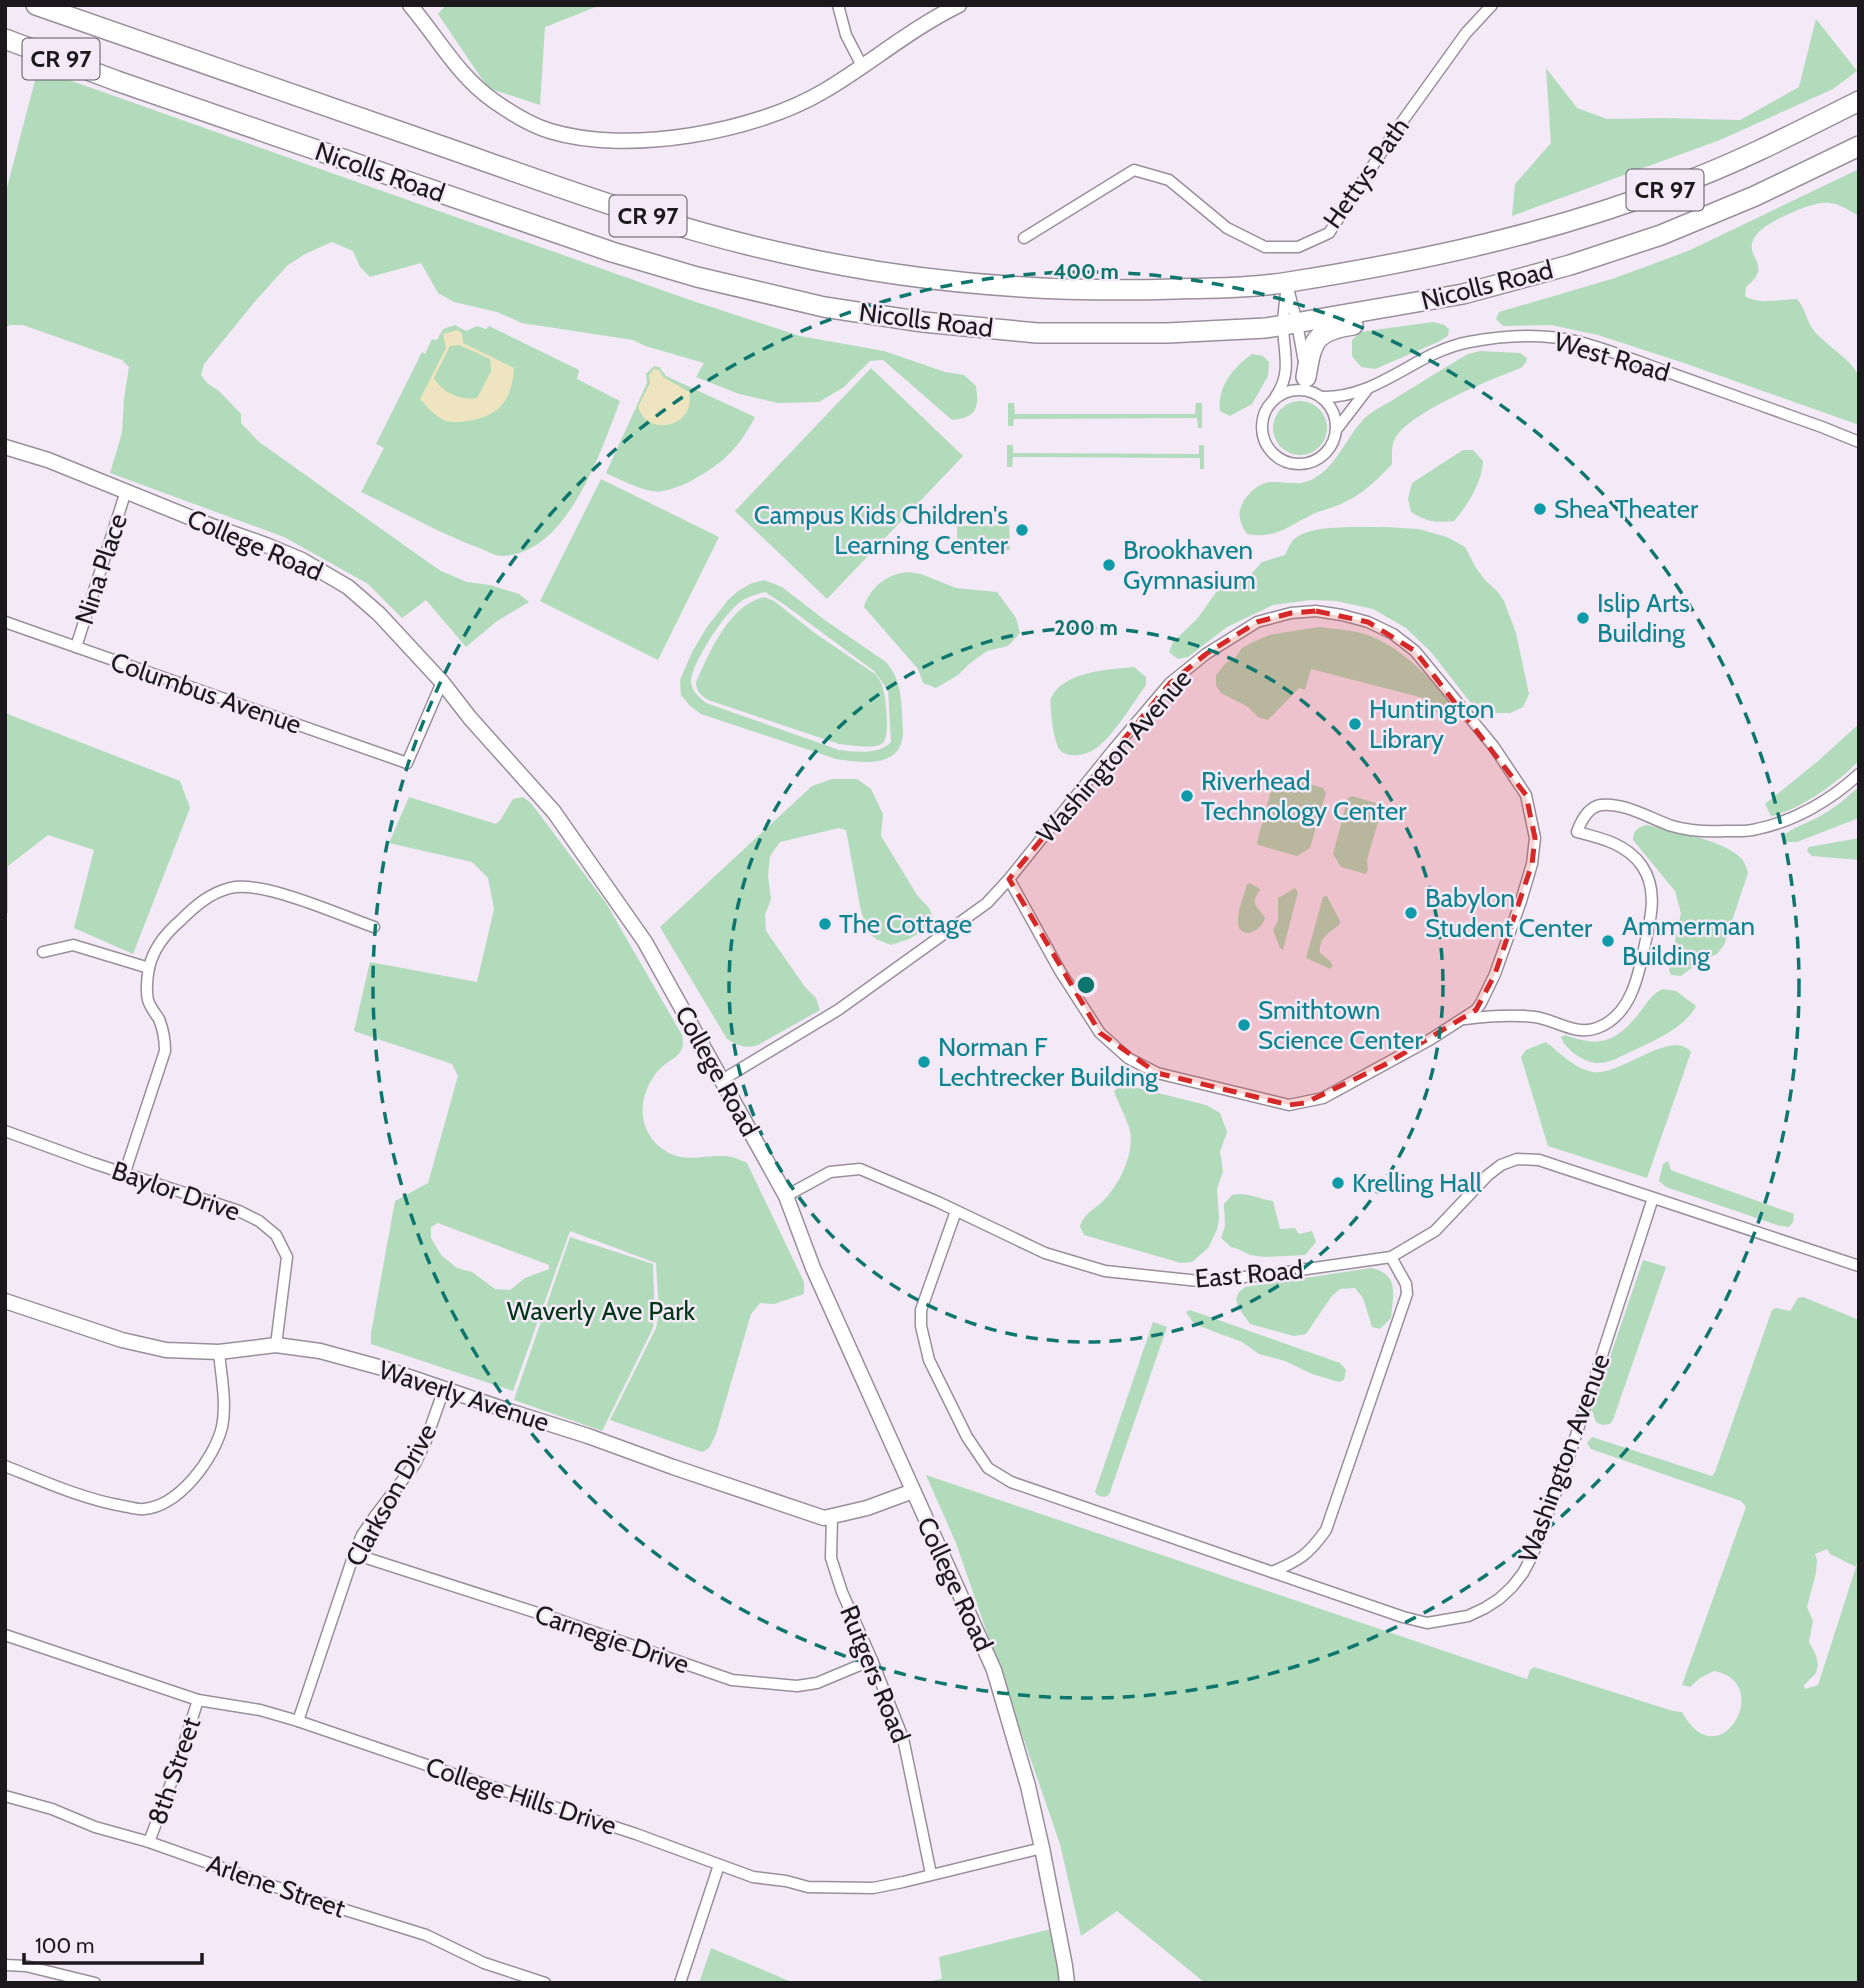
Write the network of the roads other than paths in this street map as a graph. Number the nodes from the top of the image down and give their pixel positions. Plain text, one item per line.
1 (36, 5) edge
2 (410, 5) edge
3 (838, 5) edge
4 (958, 5) edge
5 (1492, 5) edge
6 (5, 39) edge
7 (5, 49) edge
8 (862, 66) junction
9 (117, 81) junction
10 (1859, 101) edge
11 (1859, 146) edge
12 (1024, 238) dead end
13 (1518, 280) junction
14 (1287, 283) junction
15 (1290, 324) junction
16 (1306, 377) junction
17 (1366, 391) junction
18 (1320, 396) junction
19 (1274, 399) junction
20 (1336, 430) junction
21 (1859, 442) edge
22 (5, 446) edge
23 (126, 491) junction
24 (5, 622) edge
25 (76, 647) junction
26 (442, 682) junction
27 (1859, 774) edge
28 (1009, 879) junction
29 (374, 927) dead end
30 (43, 951) dead end
31 (149, 968) junction
32 (1463, 1019) junction
33 (722, 1080) junction
34 (5, 1131) edge
35 (125, 1172) junction
36 (786, 1196) junction
37 (1653, 1198) junction
38 (956, 1211) junction
39 (1391, 1257) junction
40 (1859, 1266) edge
41 (5, 1301) edge
42 (276, 1345) junction
43 (219, 1352) junction
44 (444, 1389) junction
45 (5, 1466) edge
46 (913, 1491) junction
47 (832, 1516) junction
48 (354, 1554) junction
49 (1272, 1572) junction
50 (5, 1635) edge
51 (872, 1660) junction
52 (198, 1700) junction
53 (298, 1721) junction
54 (5, 1796) edge
55 (149, 1842) junction
56 (1042, 1848) junction
57 (719, 1865) junction
58 (931, 1874) junction
59 (5, 1965) edge
60 (95, 1983) edge
61 (545, 1983) edge
62 (680, 1983) edge
63 (1067, 1983) edge

1 - 14 highway, Nicolls Road / CR 97
2 - 8 street
3 - 8 street
4 - 8 street
5 - 12 street, Hettys Path
6 - 9 highway, Nicolls Road / CR 97
7 - 9 highway
9 - 15 highway, Nicolls Road / CR 97
10 - 14 highway, Nicolls Road / CR 97
11 - 13 highway, Nicolls Road / CR 97
13 - 15 highway, Nicolls Road / CR 97
13 - 16 highway
14 - 15 street
15 - 16 street
15 - 19 street
16 - 18 street
17 - 18 street, West Road
17 - 20 street, West Road
17 - 21 street, West Road
18 - 19 street
18 - 20 street
19 - 20 street
22 - 23 street, College Road
23 - 25 street, Nina Place
23 - 26 street, College Road
24 - 25 street, Columbus Avenue
25 - 26 street, Columbus Avenue
26 - 33 street, College Road
27 - 32 street, Washington Avenue
28 - 32 street, Washington Avenue
28 - 32 street, Washington Avenue
28 - 33 street, Washington Avenue
29 - 31 street
30 - 31 street
31 - 35 street
33 - 36 street, College Road
34 - 35 street, Baylor Drive
35 - 42 street, Baylor Drive
36 - 38 street, East Road
36 - 46 street, College Road
37 - 39 street, East Road
37 - 40 street
37 - 49 street, Washington Avenue
38 - 39 street, East Road
38 - 49 street, Washington Avenue
39 - 49 street
41 - 43 street, Waverly Avenue
42 - 43 street, Waverly Avenue
42 - 44 street, Waverly Avenue
43 - 45 street
44 - 47 street, Waverly Avenue
44 - 48 street, Clarkson Drive
46 - 47 street, Waverly Avenue
46 - 56 street, College Road
47 - 51 street, Rutgers Road
48 - 51 street, Carnegie Drive
48 - 53 street, Clarkson Drive
50 - 52 street, College Hills Drive
51 - 58 street, Rutgers Road
52 - 53 street, College Hills Drive
52 - 55 street, 8th Street
53 - 57 street, College Hills Drive
54 - 55 street, Arlene Street
55 - 61 street, Arlene Street
56 - 58 street, College Hills Drive
56 - 63 street, College Road
57 - 58 street, College Hills Drive
57 - 62 street
59 - 60 street

